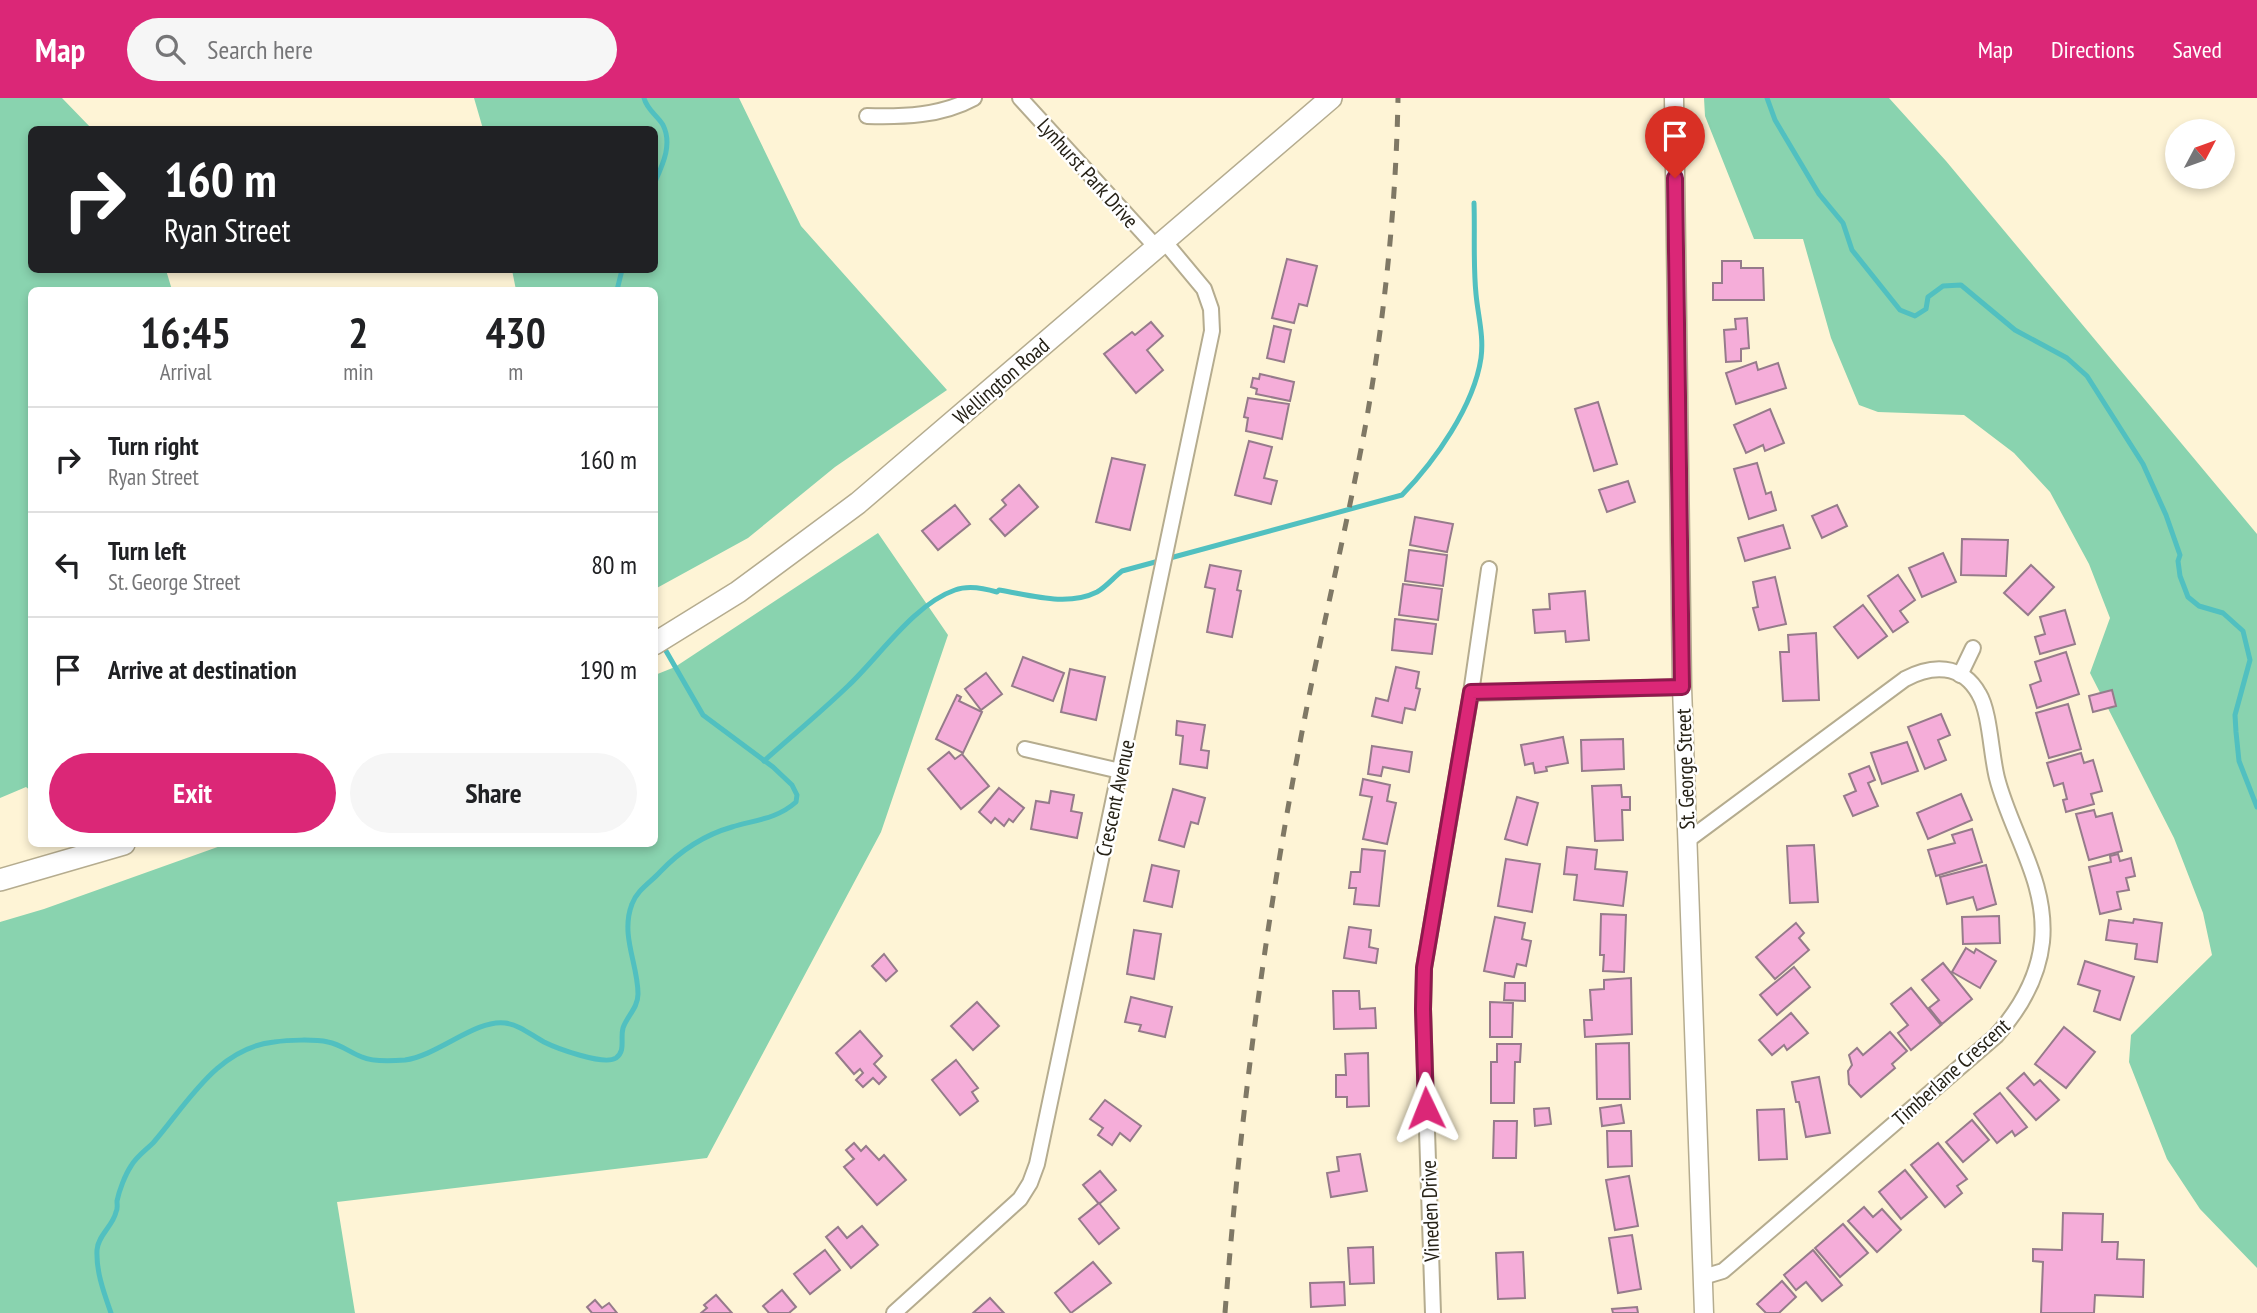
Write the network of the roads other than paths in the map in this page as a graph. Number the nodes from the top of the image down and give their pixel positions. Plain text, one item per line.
1 (974, 98) edge
2 (1020, 98) edge
3 (1331, 98) edge
4 (1674, 98) edge
5 (867, 116) dead end
6 (1161, 244) junction
7 (1489, 569) dead end
8 (658, 642) edge
9 (1973, 648) dead end
10 (1960, 675) junction
11 (1682, 687) junction
12 (1471, 692) junction
13 (1025, 749) dead end
14 (1120, 771) junction
15 (1688, 840) junction
16 (114, 847) edge
17 (0, 880) edge
18 (1703, 1277) junction
19 (894, 1313) edge
20 (1433, 1313) edge
21 (1704, 1313) edge

1 - 5 street
2 - 6 street, Lynhurst Park Drive
3 - 6 main road, Wellington Road
4 - 11 street, St. George Street
6 - 8 main road, Wellington Road
6 - 14 street, Crescent Avenue
7 - 12 street, Vineden Drive
9 - 10 street
10 - 15 street
10 - 18 street, Timberlane Crescent
11 - 12 street
11 - 15 street, St. George Street
12 - 20 street, Vineden Drive
13 - 14 street
14 - 19 street, Crescent Avenue
15 - 18 street, St. George Street
16 - 17 main road
18 - 21 street, St. George Street

